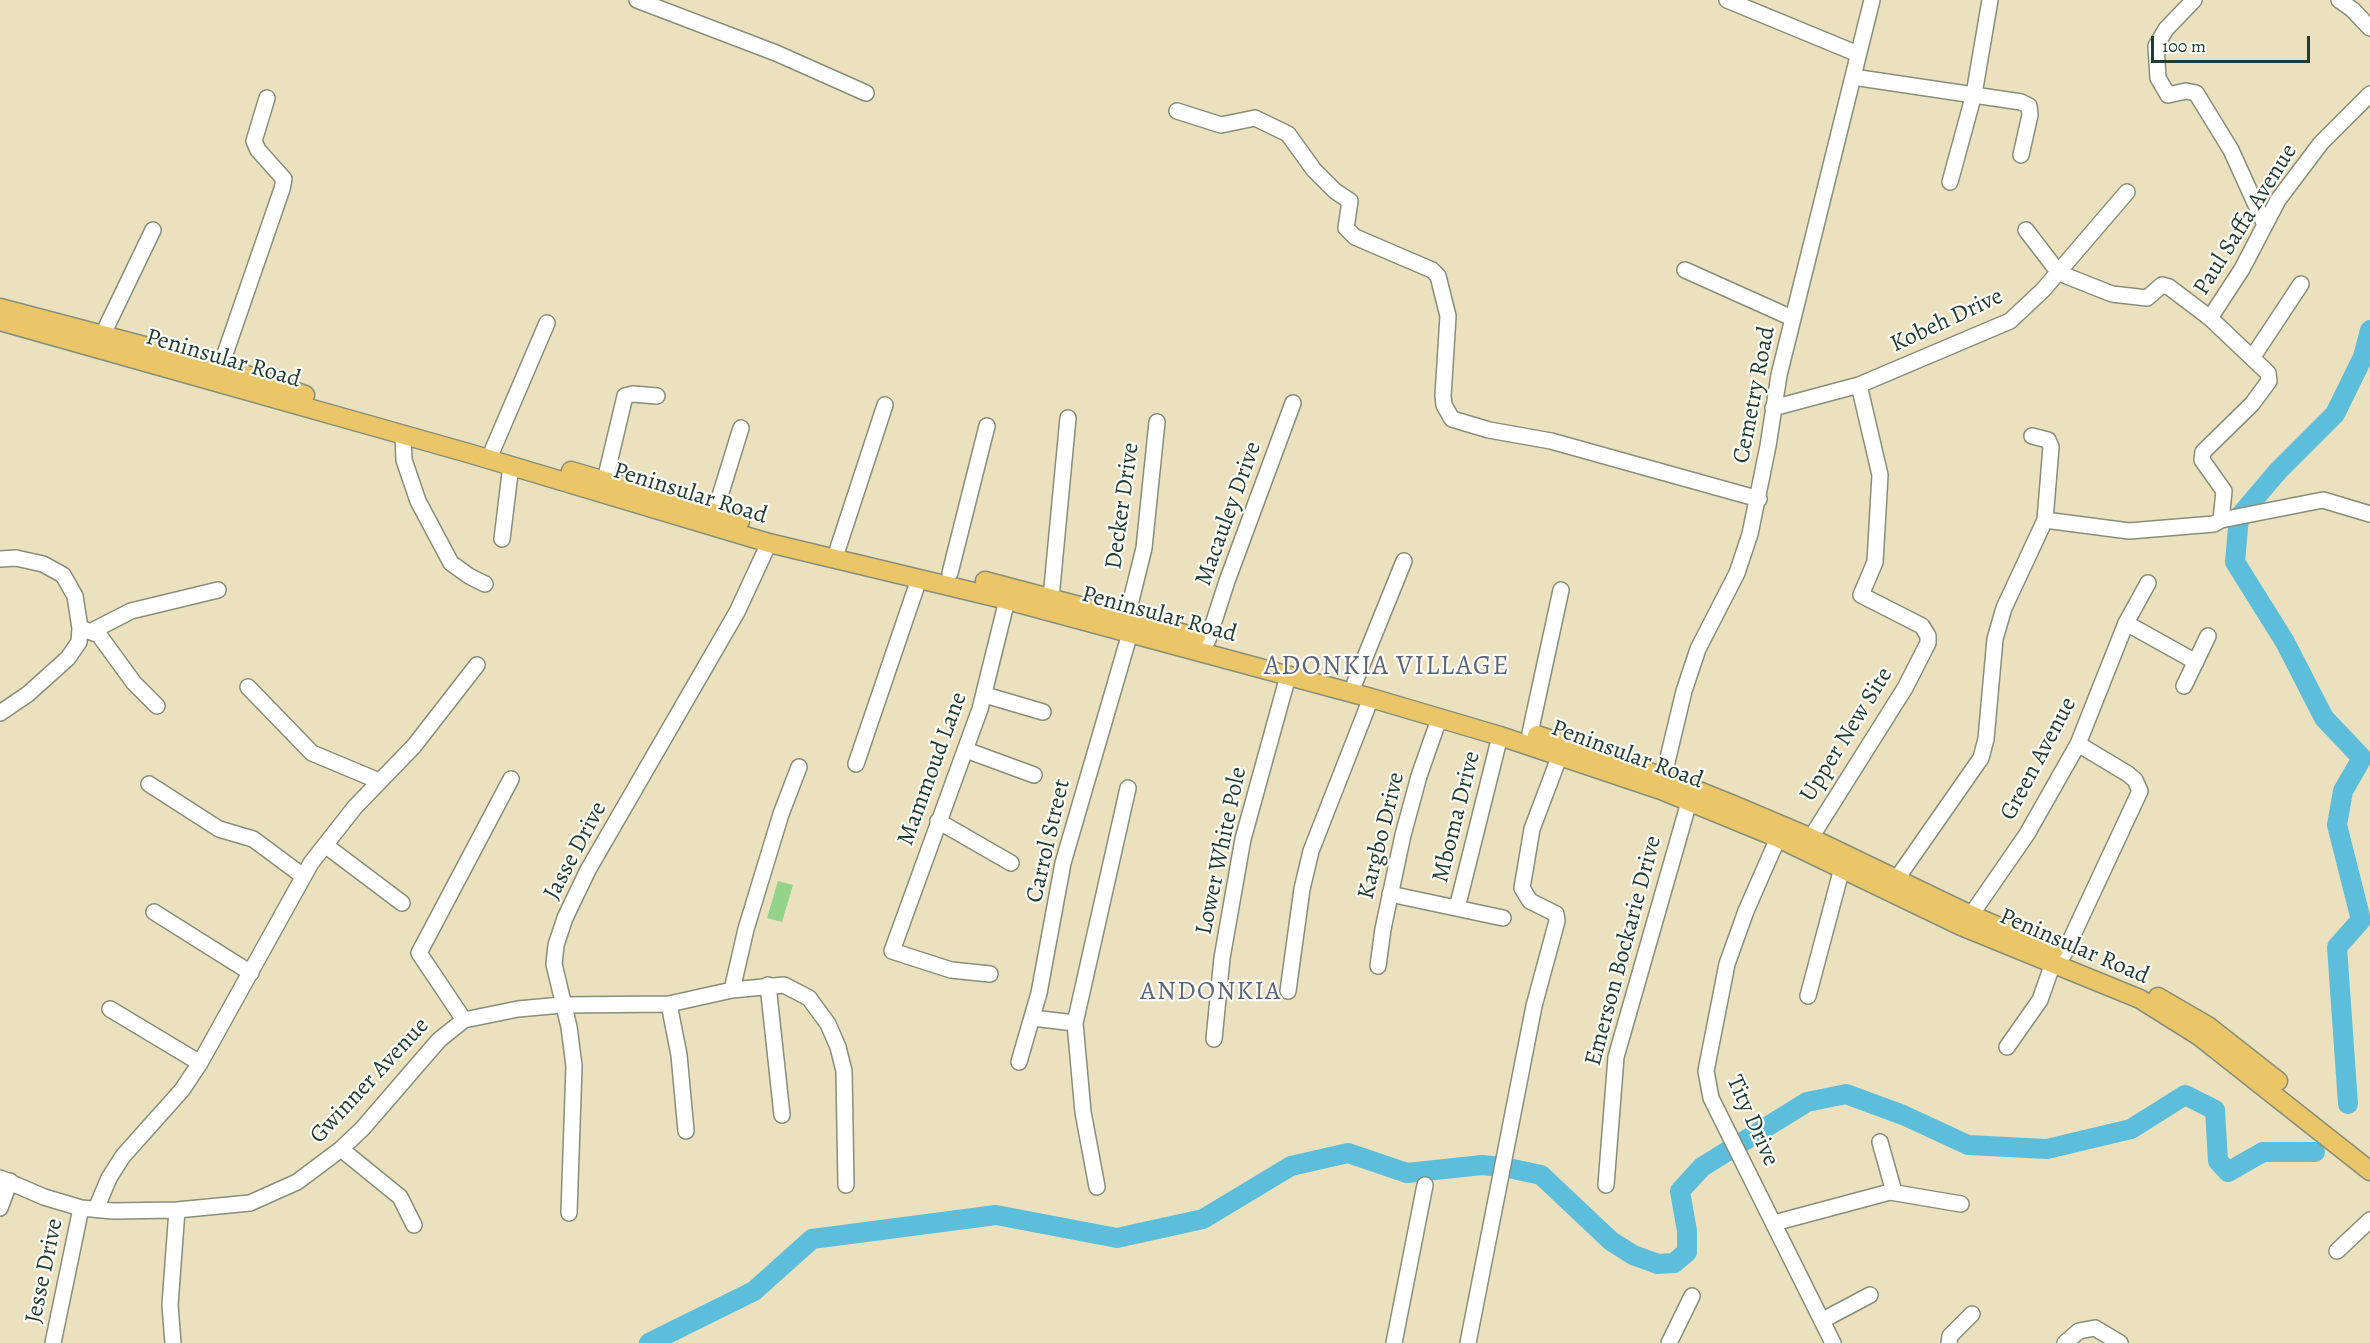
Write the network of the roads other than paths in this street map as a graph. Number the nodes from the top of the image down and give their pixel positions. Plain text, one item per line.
1 (636, 0) edge
2 (1726, 0) edge
3 (1872, 0) edge
4 (1990, 0) edge
5 (2194, 0) edge
6 (2339, 0) edge
7 (2358, 5) edge
8 (2370, 28) edge
9 (1858, 54) junction
10 (1853, 77) junction
11 (866, 93) dead end
12 (1974, 94) junction
13 (2370, 94) edge
14 (267, 98) dead end
15 (1177, 111) dead end
16 (2021, 155) dead end
17 (1950, 182) dead end
18 (2127, 192) dead end
19 (2265, 225) junction
20 (153, 230) dead end
21 (2026, 230) dead end
22 (1685, 270) dead end
23 (2059, 273) junction
24 (2301, 284) dead end
25 (0, 308) edge
26 (1792, 318) junction
27 (2210, 318) junction
28 (0, 321) edge
29 (547, 323) dead end
30 (103, 334) junction
31 (2252, 358) junction
32 (218, 373) junction
33 (1859, 385) junction
34 (657, 396) dead end
35 (1293, 403) dead end
36 (885, 405) dead end
37 (1773, 408) junction
38 (1068, 418) dead end
39 (1157, 422) dead end
40 (987, 426) dead end
41 (741, 428) dead end
42 (2032, 435) dead end
43 (403, 436) junction
44 (493, 449) junction
45 (511, 465) junction
46 (605, 480) junction
47 (1759, 500) junction
48 (715, 512) junction
49 (2370, 514) edge
50 (2225, 519) junction
51 (2045, 520) junction
52 (502, 539) dead end
53 (769, 543) junction
54 (838, 548) junction
55 (0, 559) edge
56 (1404, 561) dead end
57 (950, 573) junction
58 (919, 579) junction
59 (2148, 583) dead end
60 (485, 584) dead end
61 (218, 590) dead end
62 (1561, 590) dead end
63 (1052, 598) junction
64 (1007, 600) junction
65 (2126, 624) junction
66 (1126, 627) junction
67 (86, 629) junction
68 (2208, 636) dead end
69 (1208, 640) junction
70 (2196, 662) junction
71 (477, 664) dead end
72 (1288, 676) junction
73 (1355, 682) junction
74 (2184, 686) dead end
75 (248, 687) dead end
76 (985, 695) junction
77 (1371, 698) junction
78 (158, 706) dead end
79 (1043, 712) dead end
80 (0, 713) edge
81 (1438, 719) junction
82 (1530, 733) junction
83 (1500, 736) junction
84 (2078, 744) junction
85 (966, 750) junction
86 (1560, 755) junction
87 (856, 764) dead end
88 (799, 767) dead end
89 (1034, 775) dead end
90 (512, 779) dead end
91 (379, 781) junction
92 (1662, 783) junction
93 (149, 784) dead end
94 (1128, 788) dead end
95 (1689, 802) junction
96 (938, 821) junction
97 (1778, 838) junction
98 (1806, 843) junction
99 (325, 845) junction
100 (1011, 863) dead end
101 (1842, 868) junction
102 (303, 876) junction
103 (1892, 885) junction
104 (1390, 894) junction
105 (402, 903) dead end
106 (1457, 908) junction
107 (154, 912) dead end
108 (1971, 915) junction
109 (1503, 918) dead end
110 (2058, 958) junction
111 (1378, 966) dead end
112 (251, 973) junction
113 (990, 974) dead end
114 (776, 985) junction
115 (732, 990) junction
116 (1288, 991) dead end
117 (1808, 996) dead end
118 (669, 1004) junction
119 (562, 1005) junction
120 (110, 1009) dead end
121 (1032, 1018) junction
122 (464, 1020) junction
123 (1075, 1023) junction
124 (1214, 1039) dead end
125 (2007, 1047) dead end
126 (1019, 1062) dead end
127 (201, 1064) junction
128 (782, 1115) dead end
129 (686, 1131) dead end
130 (1880, 1142) dead end
131 (341, 1149) junction
132 (2370, 1166) edge
133 (5, 1180) edge
134 (846, 1185) dead end
135 (1425, 1185) dead end
136 (1606, 1185) dead end
137 (1097, 1187) dead end
138 (1894, 1192) junction
139 (1961, 1204) dead end
140 (0, 1208) edge
141 (89, 1208) junction
142 (177, 1210) junction
143 (569, 1213) dead end
144 (2370, 1220) edge
145 (1774, 1223) junction
146 (414, 1225) dead end
147 (2337, 1251) dead end
148 (1870, 1295) dead end
149 (1692, 1296) dead end
150 (1972, 1314) dead end
151 (1823, 1320) junction
152 (53, 1343) edge
153 (173, 1343) edge
154 (1394, 1343) edge
155 (1468, 1343) edge
156 (1669, 1343) edge
157 (1833, 1343) edge
158 (1949, 1343) edge
159 (2065, 1343) edge
160 (2120, 1343) edge

1 - 11 street
2 - 9 street
3 - 9 street, Cemetry Road
4 - 12 street
5 - 19 street
6 - 7 street
7 - 8 street
9 - 10 street, Cemetry Road
10 - 12 street
10 - 26 street, Cemetry Road
12 - 16 street
12 - 17 street
13 - 19 street, Paul Saffa Avenue
14 - 32 street
15 - 47 street
18 - 23 street, Kobeh Drive
19 - 27 street, Paul Saffa Avenue
20 - 30 street
21 - 23 street
22 - 26 street
23 - 27 street
23 - 33 street, Kobeh Drive
24 - 31 street
25 - 30 main road, Peninsular Road
26 - 37 street, Cemetry Road
27 - 31 street
28 - 32 main road, Peninsular Road
29 - 44 street
30 - 32 main road, Peninsular Road
31 - 50 street
32 - 43 main road, Peninsular Road
32 - 44 main road, Peninsular Road
33 - 37 street, Kobeh Drive
33 - 98 street, Upper New Site
34 - 46 street
35 - 69 street, Macauley Drive
36 - 54 street
37 - 47 street, Cemetry Road
38 - 63 street
39 - 66 street, Decker Drive
40 - 57 street
41 - 48 street
42 - 51 street
43 - 45 main road, Peninsular Road
43 - 60 street
44 - 46 main road, Peninsular Road
45 - 52 street
45 - 53 main road, Peninsular Road
46 - 48 main road, Peninsular Road
47 - 92 street, Cemetry Road
48 - 54 main road, Peninsular Road
49 - 50 street
50 - 51 street
51 - 103 street
53 - 58 main road, Peninsular Road
53 - 119 street, Jasse Drive
54 - 57 main road, Peninsular Road
55 - 67 street
56 - 73 street
57 - 63 main road, Peninsular Road
58 - 64 main road, Peninsular Road
58 - 87 street
59 - 65 street, Green Avenue
61 - 67 street
62 - 82 street
63 - 66 main road, Peninsular Road
64 - 66 main road, Peninsular Road
64 - 76 street, Mammoud Lane
65 - 70 street
65 - 84 street, Green Avenue
66 - 69 main road, Peninsular Road
66 - 72 main road, Peninsular Road
66 - 121 street, Carrol Street
67 - 78 street
67 - 80 street
68 - 70 street
69 - 73 main road, Peninsular Road
70 - 74 street
71 - 91 street, Jesse Drive
72 - 77 main road, Peninsular Road
72 - 124 street, Lower White Pole
73 - 82 main road, Peninsular Road
75 - 91 street
76 - 79 street
76 - 85 street, Mammoud Lane
77 - 81 main road, Peninsular Road
77 - 116 street
81 - 83 main road, Peninsular Road
81 - 104 street, Kargbo Drive
82 - 92 main road, Peninsular Road
83 - 86 main road, Peninsular Road
83 - 106 street, Mboma Drive
84 - 108 street, Green Avenue
84 - 110 street
85 - 89 street
85 - 96 street, Mammoud Lane
86 - 92 main road, Peninsular Road
86 - 155 street
88 - 115 street
90 - 122 street
91 - 99 street, Jesse Drive
92 - 95 main road, Peninsular Road
92 - 98 main road, Peninsular Road
93 - 102 street
94 - 123 street
95 - 97 main road, Peninsular Road
95 - 136 street, Emerson Bockarie Drive
96 - 100 street
96 - 113 street, Mammoud Lane
97 - 98 main road, Peninsular Road
97 - 145 street, Tity Drive
98 - 101 main road, Peninsular Road
98 - 103 main road, Peninsular Road
99 - 102 street, Jesse Drive
99 - 105 street
101 - 103 main road, Peninsular Road
101 - 117 street
102 - 112 street, Jesse Drive
103 - 108 main road, Peninsular Road
103 - 110 main road, Peninsular Road
104 - 106 street
104 - 111 street, Kargbo Drive
106 - 109 street
107 - 112 street
108 - 110 main road, Peninsular Road
110 - 125 street
110 - 132 main road, Peninsular Road
112 - 127 street, Jesse Drive
114 - 115 street, Gwinner Avenue
114 - 128 street
114 - 134 street
115 - 118 street, Gwinner Avenue
118 - 119 street, Gwinner Avenue
118 - 129 street
119 - 122 street, Gwinner Avenue
119 - 143 street, Jasse Drive
120 - 127 street
121 - 123 street
121 - 126 street, Carrol Street
122 - 131 street, Gwinner Avenue
123 - 137 street
127 - 141 street, Jesse Drive
130 - 138 street
131 - 142 street, Gwinner Avenue
131 - 146 street
133 - 140 street
133 - 141 street, Gwinner Avenue
135 - 154 street
138 - 139 street
138 - 145 street
141 - 142 street, Gwinner Avenue
141 - 152 street, Jesse Drive
142 - 153 street
144 - 147 street
145 - 151 street, Tity Drive
148 - 151 street
149 - 156 street
150 - 158 street
151 - 157 street, Tity Drive
159 - 160 street

